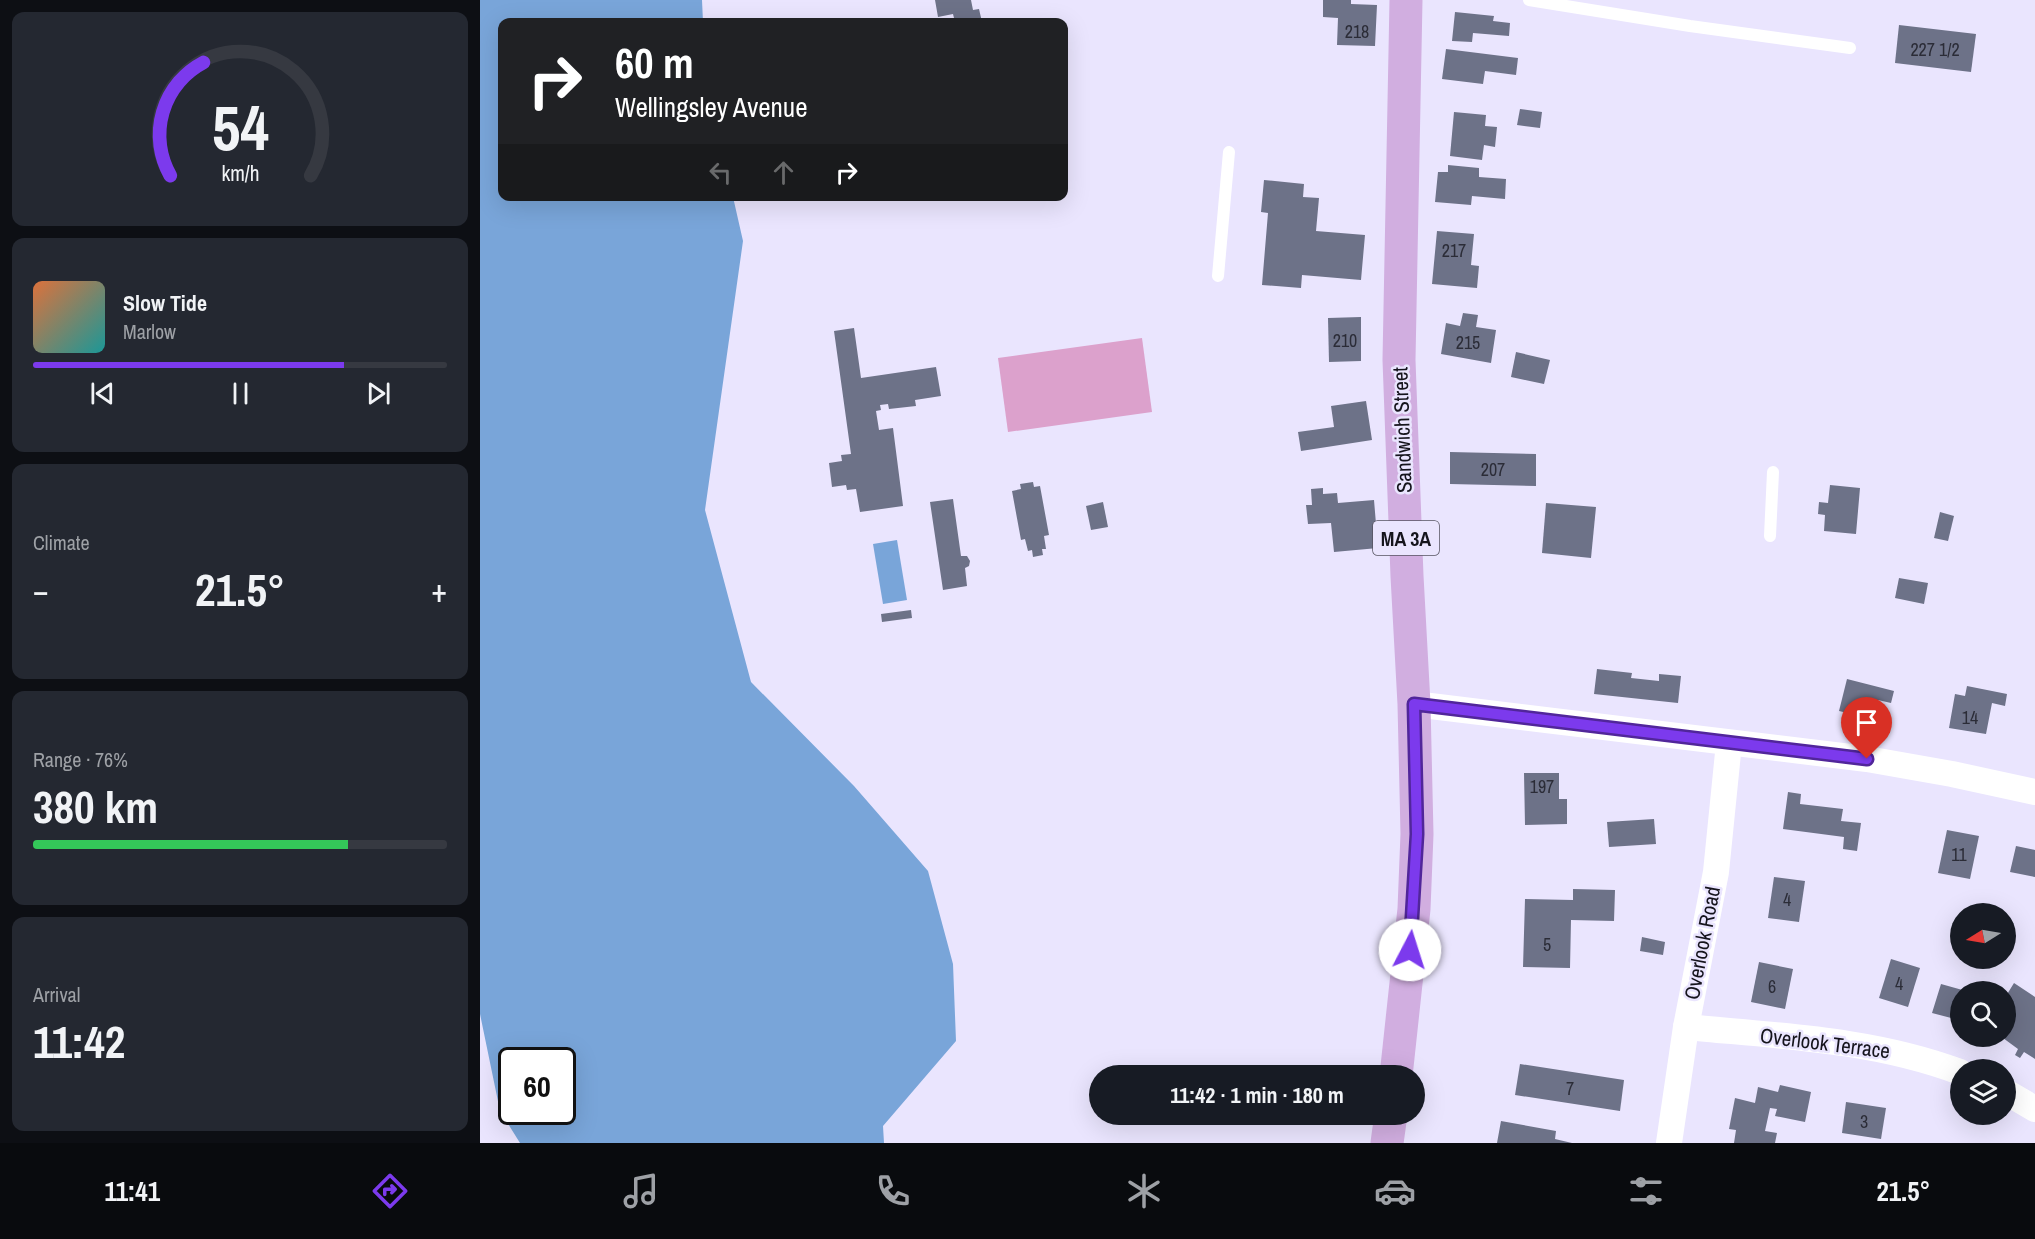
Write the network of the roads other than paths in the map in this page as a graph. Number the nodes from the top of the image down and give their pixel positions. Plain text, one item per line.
1 (1406, 0) edge
2 (1529, 0) edge
3 (1850, 48) dead end
4 (1229, 152) dead end
5 (1218, 276) dead end
6 (1773, 472) dead end
7 (1770, 536) dead end
8 (1414, 704) junction
9 (1729, 742) junction
10 (2035, 792) edge
11 (1686, 1027) junction
12 (1397, 1065) edge
13 (1950, 1068) edge
14 (2016, 1098) edge
15 (2035, 1109) edge
16 (1390, 1125) edge
17 (1387, 1143) edge
18 (1669, 1143) edge

1 - 8 main road, Sandwich Street / MA 3A
2 - 3 lane
4 - 5 lane
6 - 7 lane
8 - 9 street
8 - 12 main road, Sandwich Street / MA 3A
9 - 10 street
9 - 11 street, Overlook Road
11 - 13 street, Overlook Terrace
11 - 18 street, Overlook Road
14 - 15 street
16 - 17 main road

